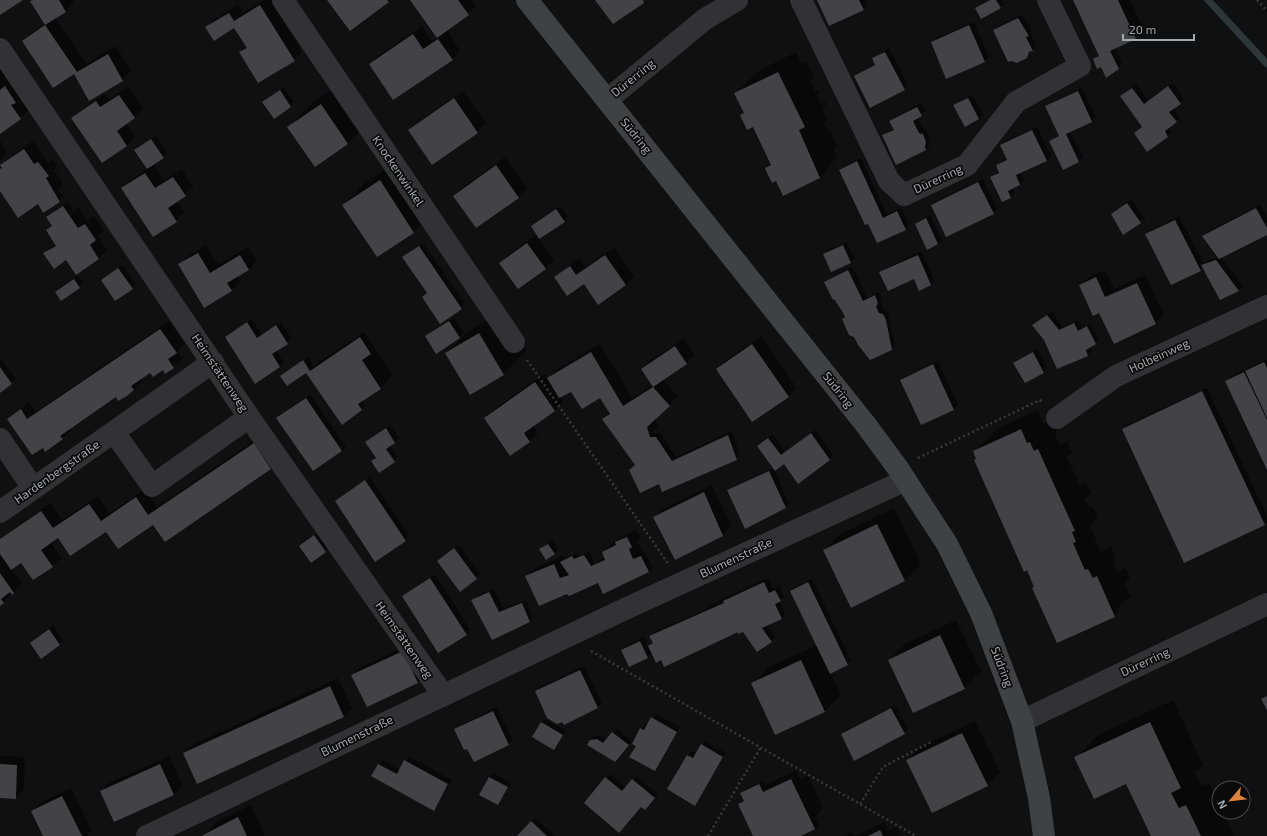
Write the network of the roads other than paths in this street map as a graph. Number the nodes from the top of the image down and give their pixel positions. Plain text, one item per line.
1 (283, 0) edge
2 (527, 0) edge
3 (737, 0) edge
4 (802, 0) edge
5 (1048, 0) edge
6 (0, 49) edge
7 (607, 100) junction
8 (1267, 306) edge
9 (514, 342) road end
10 (213, 362) junction
11 (249, 417) junction
12 (1057, 418) road end
13 (114, 432) junction
14 (0, 439) edge
15 (901, 474) junction
16 (33, 488) junction
17 (0, 512) edge
18 (1267, 604) edge
19 (443, 695) junction
20 (1022, 721) junction
21 (147, 836) edge
22 (1044, 836) edge

1 - 9 street, Knockenwinkel
2 - 7 street, Südring
3 - 7 street, Dürerring
4 - 5 street, Dürerring
6 - 10 street, Heimstättenweg
7 - 15 street, Südring
8 - 12 street, Holbeinweg
10 - 11 street, Heimstättenweg
10 - 13 street, Hardenbergstraße
11 - 13 street
11 - 19 street, Heimstättenweg
13 - 16 street, Hardenbergstraße
14 - 16 street
15 - 19 street, Blumenstraße
15 - 20 street, Südring
16 - 17 street, Hardenbergstraße
18 - 20 street, Dürerring
19 - 21 street, Blumenstraße
20 - 22 street, Südring

